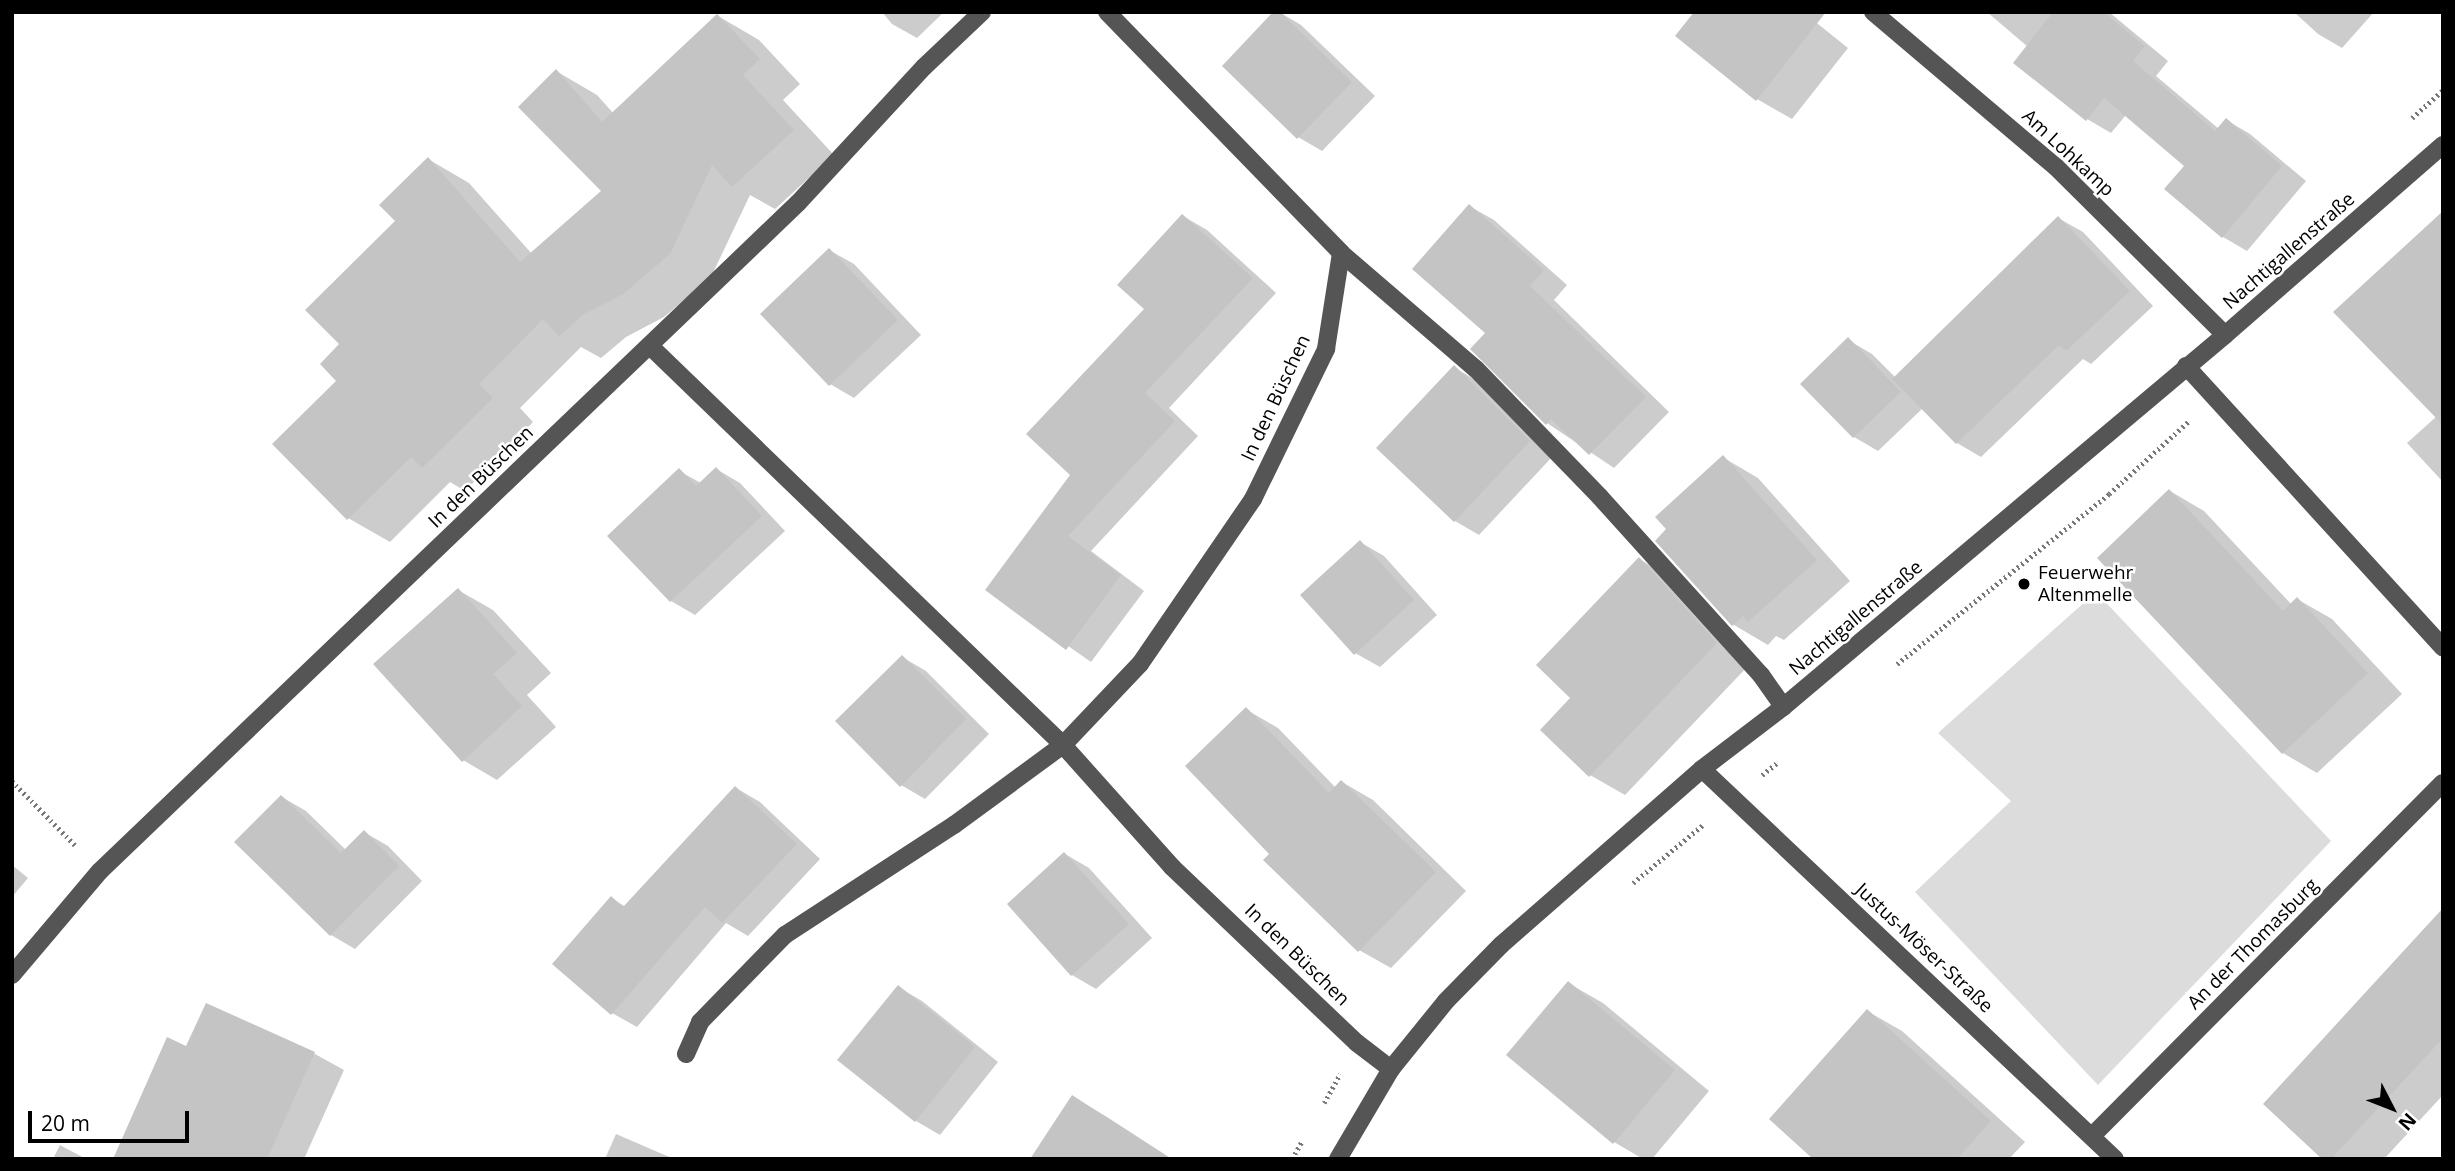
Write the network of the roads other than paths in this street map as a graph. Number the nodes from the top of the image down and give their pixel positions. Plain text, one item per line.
1 (982, 12) edge
2 (1107, 12) edge
3 (1873, 12) edge
4 (2443, 145) edge
5 (1341, 253) junction
6 (2225, 335) junction
7 (650, 345) junction
8 (2186, 366) junction
9 (2443, 647) edge
10 (1783, 707) junction
11 (1063, 745) junction
12 (1702, 769) junction
13 (2443, 783) edge
14 (12, 975) edge
15 (686, 1054) dead end
16 (1391, 1069) junction
17 (2093, 1135) junction
18 (1338, 1159) edge
19 (2116, 1159) edge

1 - 7 street, In den Büschen
2 - 5 street
3 - 6 street, Am Lohkamp
4 - 6 street, Nachtigallenstraße
5 - 10 street
5 - 11 street, In den Büschen
6 - 8 street, Nachtigallenstraße
7 - 11 street
7 - 14 street, In den Büschen
8 - 9 street
8 - 10 street, Nachtigallenstraße
10 - 12 street, Nachtigallenstraße
11 - 15 street, In den Büschen
11 - 16 street, In den Büschen
12 - 16 street, Nachtigallenstraße
12 - 17 street, Justus-Möser-Straße
13 - 17 street, An der Thomasburg
16 - 18 street, Nachtigallenstraße
17 - 19 street, Justus-Möser-Straße

